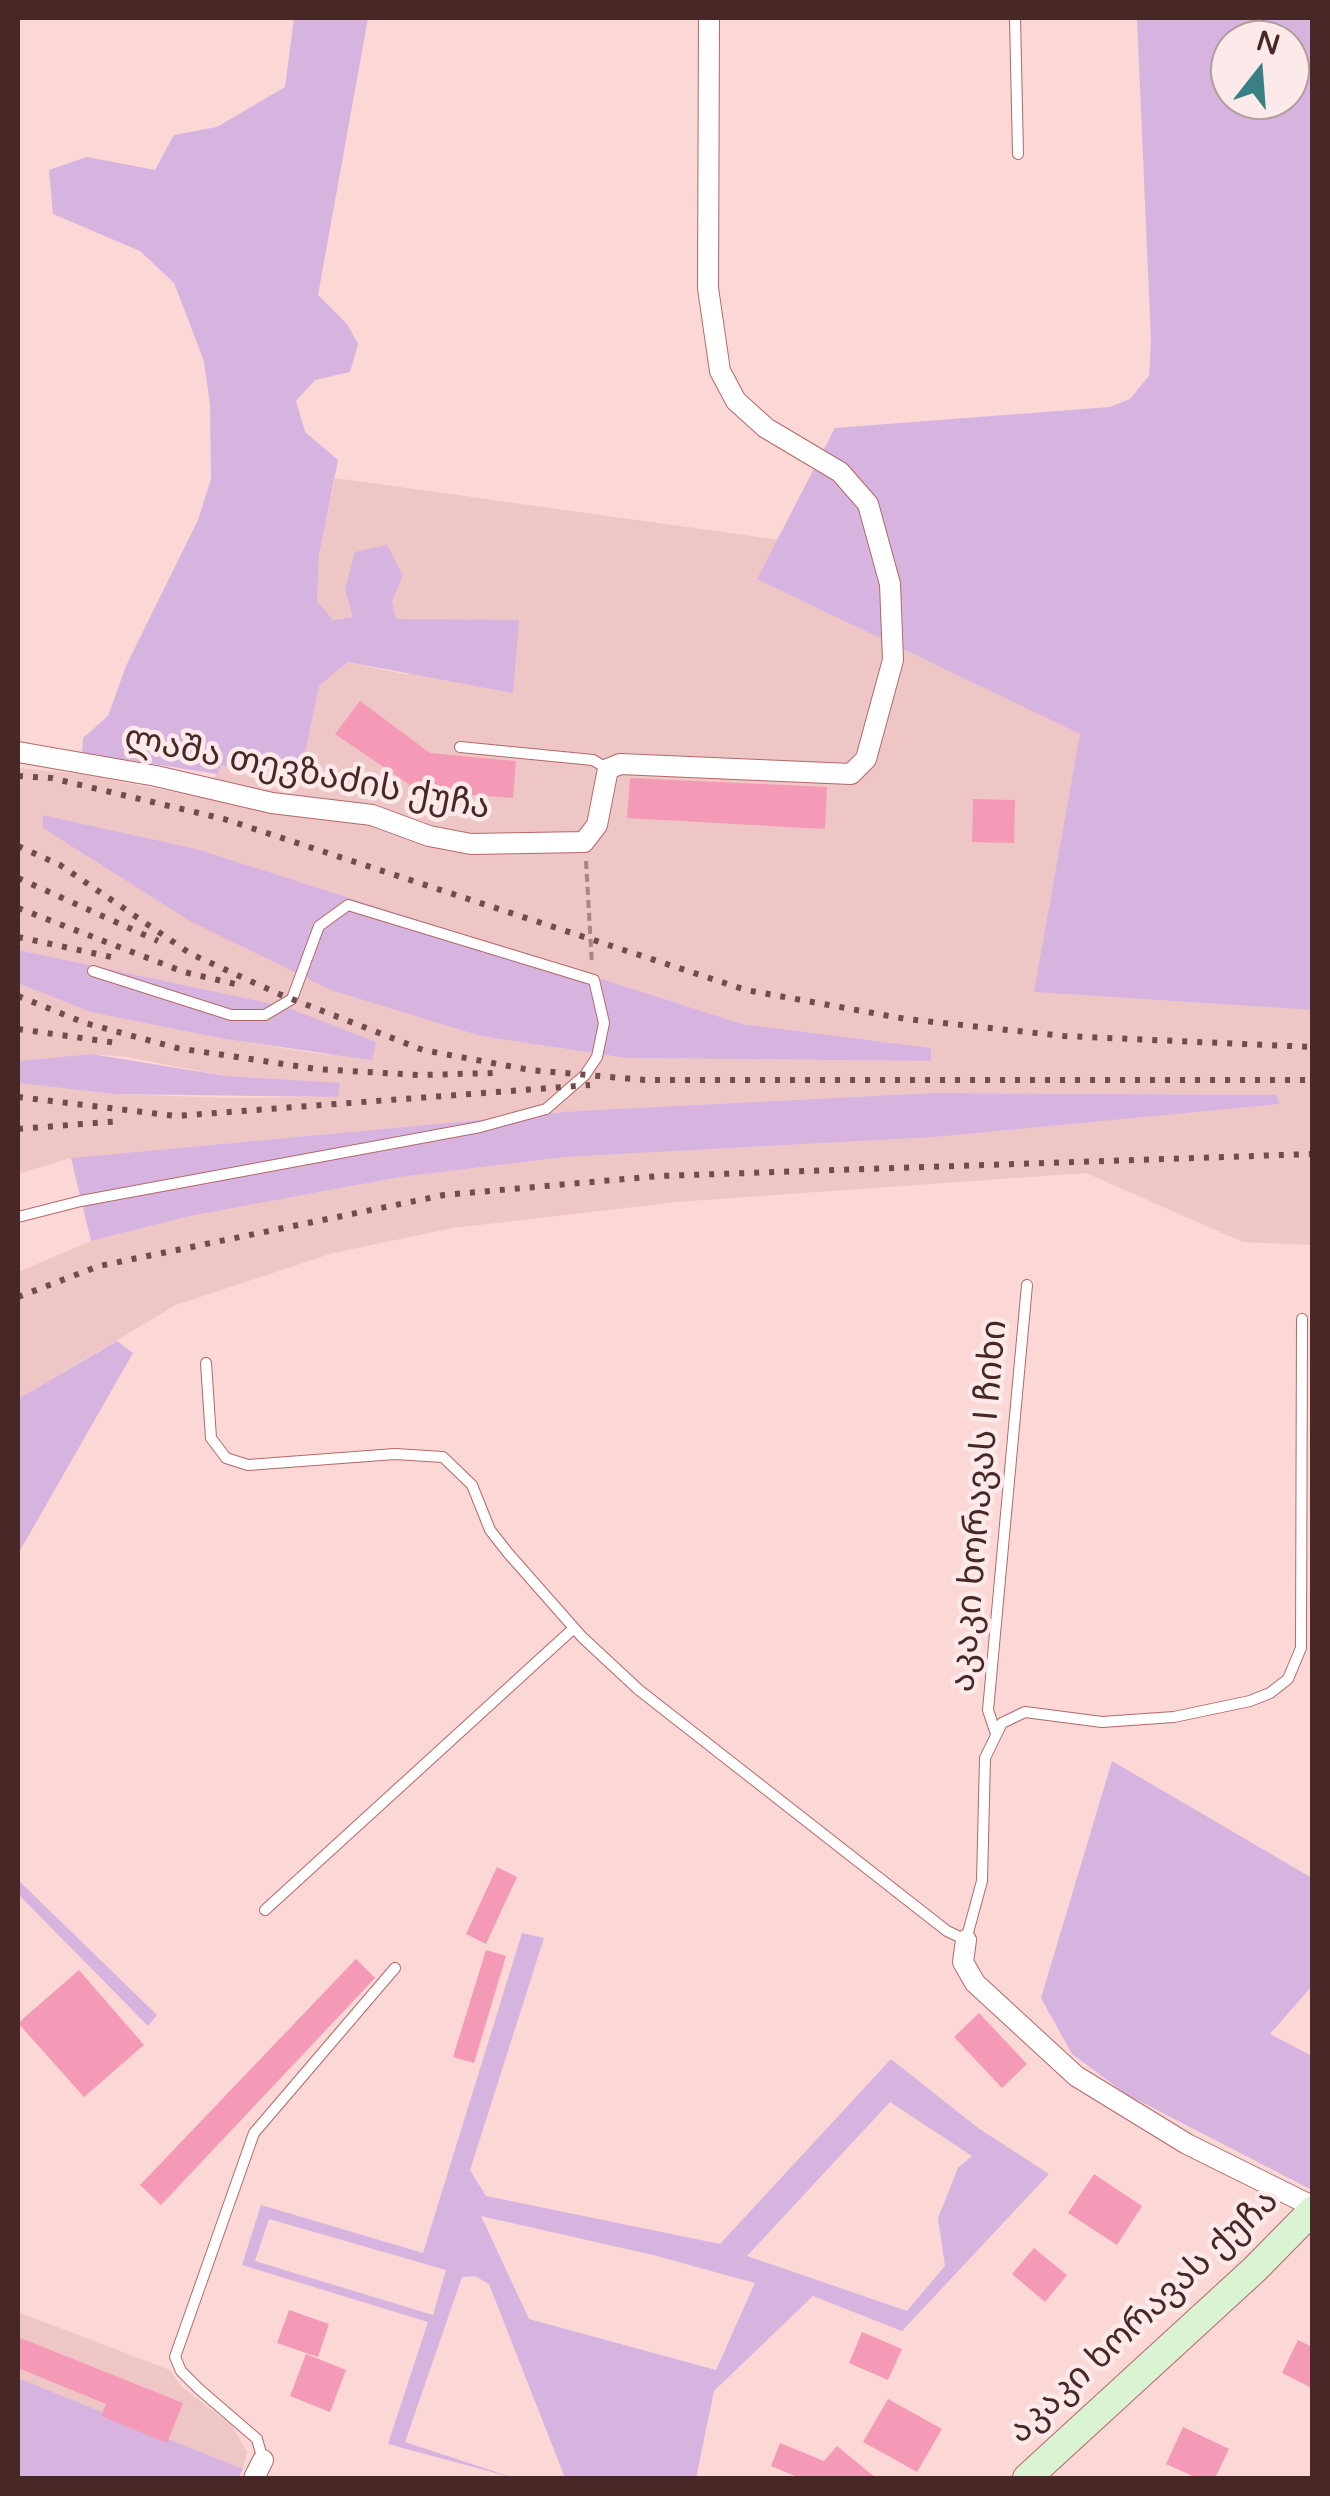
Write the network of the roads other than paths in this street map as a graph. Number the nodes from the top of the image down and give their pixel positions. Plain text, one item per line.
1 (708, 18) edge
2 (1015, 18) edge
3 (1018, 154) dead end
4 (460, 747) dead end
5 (18, 752) edge
6 (608, 768) junction
7 (93, 971) dead end
8 (18, 1217) edge
9 (1027, 1284) dead end
10 (1302, 1320) dead end
11 (206, 1363) dead end
12 (574, 1628) junction
13 (995, 1731) junction
14 (265, 1910) dead end
15 (966, 1940) junction
16 (395, 1968) dead end
17 (1312, 2208) edge
18 (258, 2469) edge
19 (1027, 2478) edge

1 - 6 street
2 - 3 lane
4 - 6 lane
5 - 6 street, ლაშა თევზაძის ქუჩა
7 - 8 lane
9 - 13 lane, აკაკი ხორავას I ჩიხი
10 - 13 lane
11 - 12 lane
12 - 14 lane
12 - 15 lane
13 - 15 lane, აკაკი ხორავას I ჩიხი
15 - 17 street
16 - 18 lane
17 - 19 street, აკაკი ხორავას ქუჩა

